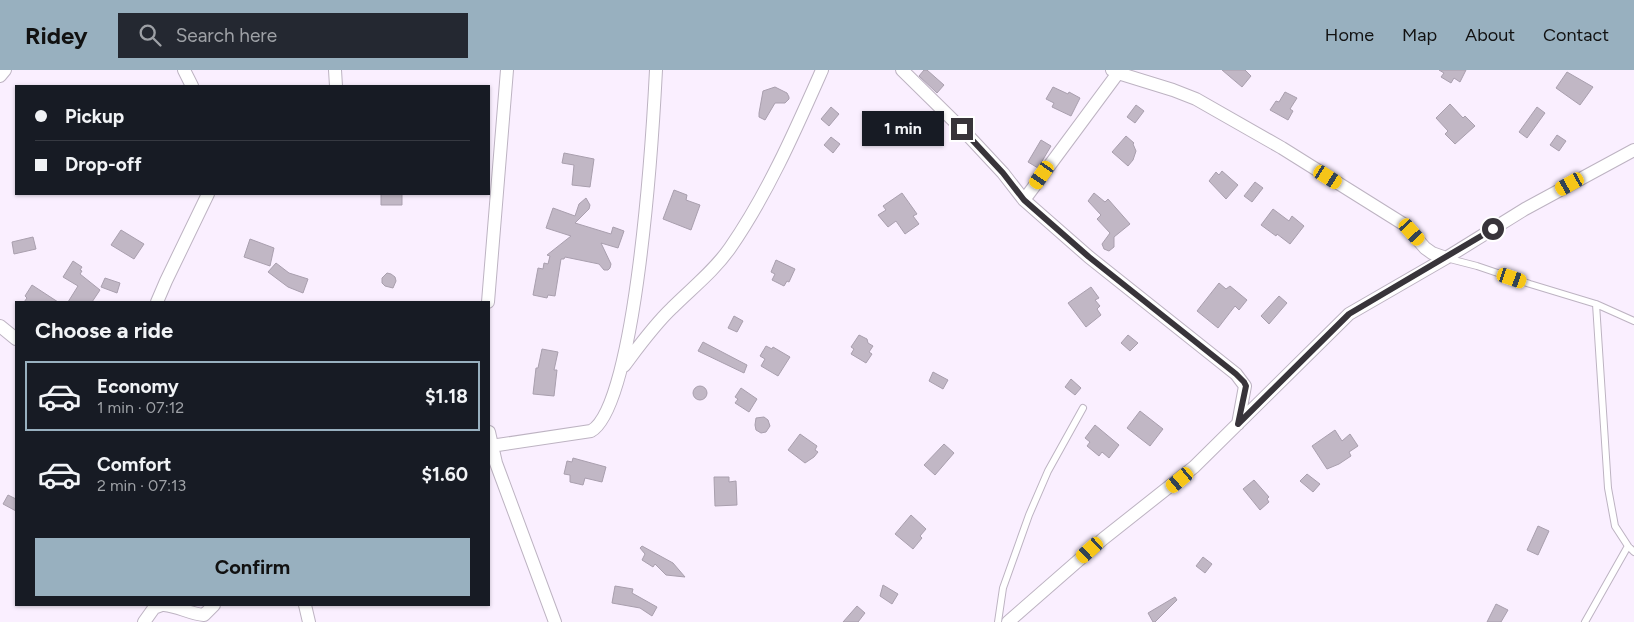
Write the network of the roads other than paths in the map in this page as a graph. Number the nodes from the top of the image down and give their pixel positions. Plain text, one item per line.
1 (5, 70) edge
2 (184, 70) edge
3 (335, 70) edge
4 (507, 70) edge
5 (656, 70) edge
6 (822, 70) edge
7 (902, 70) edge
8 (1115, 72) edge
9 (0, 76) edge
10 (192, 85) edge
11 (336, 85) edge
12 (1634, 150) edge
13 (208, 195) edge
14 (1024, 200) junction
15 (1446, 258) junction
16 (157, 301) edge
17 (488, 301) edge
18 (1596, 304) junction
19 (1634, 321) edge
20 (0, 326) edge
21 (15, 338) edge
22 (622, 368) junction
23 (1083, 408) dead end
24 (1238, 424) junction
25 (490, 439) edge
26 (491, 446) junction
27 (1628, 546) junction
28 (1634, 552) edge
29 (160, 606) edge
30 (173, 606) edge
31 (213, 606) edge
32 (305, 606) edge
33 (144, 622) edge
34 (309, 622) edge
35 (555, 622) edge
36 (998, 622) edge
37 (1008, 622) edge
38 (1586, 622) edge

1 - 9 street
2 - 10 street
3 - 11 street
4 - 17 street
5 - 22 street
6 - 22 street
7 - 14 street
8 - 14 street
8 - 15 street
12 - 15 street
13 - 16 street
14 - 24 street
15 - 18 lane
15 - 24 street
18 - 19 lane
18 - 27 lane
20 - 21 street
22 - 26 street
23 - 36 lane
24 - 37 street
25 - 26 street
26 - 35 street
27 - 28 lane
27 - 38 lane
29 - 33 street
30 - 31 street
32 - 34 street

